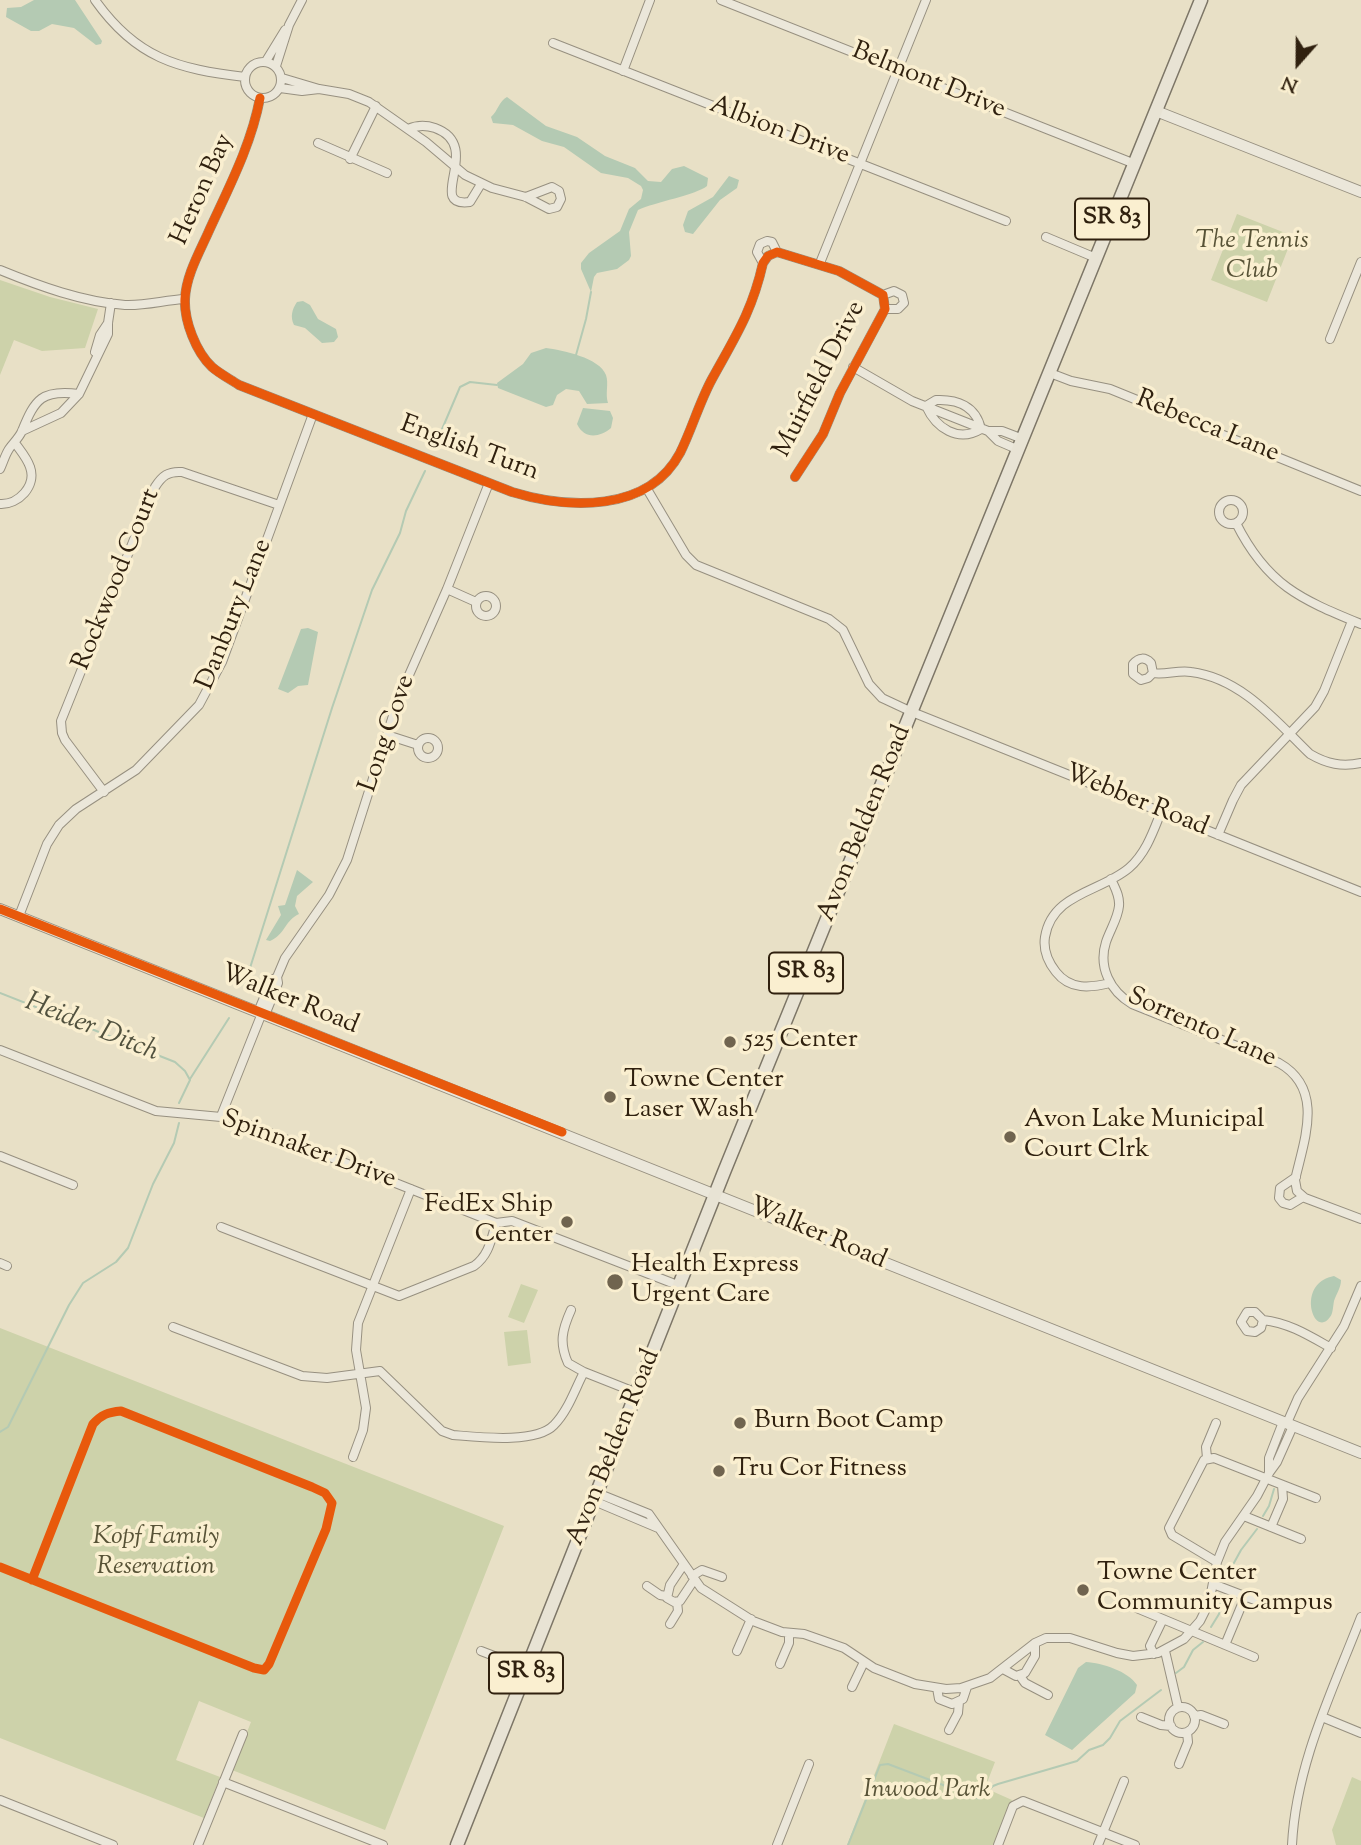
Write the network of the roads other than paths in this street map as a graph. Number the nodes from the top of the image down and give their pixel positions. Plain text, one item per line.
1 (95, 0) edge
2 (302, 0) edge
3 (650, 0) edge
4 (721, 0) edge
5 (926, 0) edge
6 (1201, 0) edge
7 (553, 43) dead end
8 (280, 45) junction
9 (266, 61) junction
10 (276, 66) junction
11 (897, 70) junction
12 (623, 71) junction
13 (245, 77) junction
14 (281, 83) junction
15 (260, 98) junction
16 (376, 106) junction
17 (1156, 111) junction
18 (408, 129) junction
19 (318, 143) dead end
20 (350, 159) junction
21 (860, 164) junction
22 (1135, 164) junction
23 (455, 167) junction
24 (387, 173) dead end
25 (481, 184) junction
26 (1361, 192) edge
27 (526, 197) dead end
28 (1006, 221) dead end
29 (1046, 237) dead end
30 (777, 252) junction
31 (1096, 258) junction
32 (1361, 262) edge
33 (764, 263) junction
34 (820, 263) junction
35 (0, 270) edge
36 (185, 299) junction
37 (111, 303) junction
38 (1330, 339) dead end
39 (853, 367) junction
40 (1050, 373) junction
41 (79, 394) junction
42 (926, 406) junction
43 (313, 414) junction
44 (984, 430) junction
45 (22, 431) junction
46 (15, 443) junction
47 (1021, 444) junction
48 (0, 469) edge
49 (795, 477) dead end
50 (489, 483) junction
51 (647, 489) junction
52 (1361, 491) edge
53 (0, 504) edge
54 (279, 505) junction
55 (1236, 523) dead end
56 (447, 589) junction
57 (476, 602) dead end
58 (1357, 622) edge
59 (1153, 673) dead end
60 (912, 712) junction
61 (1290, 734) junction
62 (387, 735) junction
63 (418, 745) dead end
64 (1361, 764) edge
65 (104, 792) junction
66 (1161, 812) junction
67 (1218, 835) junction
68 (1111, 879) junction
69 (1361, 892) edge
70 (0, 909) edge
71 (19, 916) junction
72 (1110, 983) junction
73 (262, 1013) junction
74 (0, 1050) edge
75 (221, 1116) junction
76 (0, 1156) edge
77 (1296, 1177) junction
78 (73, 1185) dead end
79 (411, 1189) junction
80 (716, 1194) junction
81 (1303, 1197) junction
82 (1361, 1219) edge
83 (496, 1223) junction
84 (221, 1227) dead end
85 (680, 1286) junction
86 (1361, 1286) edge
87 (372, 1287) junction
88 (571, 1311) dead end
89 (1262, 1320) dead end
90 (173, 1327) dead end
91 (1331, 1348) junction
92 (360, 1371) junction
93 (584, 1373) junction
94 (637, 1393) junction
95 (1216, 1423) dead end
96 (1288, 1424) junction
97 (1361, 1453) edge
98 (353, 1457) dead end
99 (1208, 1458) junction
100 (1268, 1476) junction
101 (1282, 1485) junction
102 (596, 1497) junction
103 (1316, 1497) dead end
104 (1244, 1516) junction
105 (1271, 1527) junction
106 (1301, 1539) dead end
107 (1217, 1562) junction
108 (684, 1564) junction
109 (722, 1577) dead end
110 (693, 1578) junction
111 (1213, 1584) junction
112 (647, 1586) dead end
113 (666, 1596) junction
114 (1245, 1597) junction
115 (677, 1602) junction
116 (1134, 1606) dead end
117 (1273, 1608) dead end
118 (1361, 1618) edge
119 (751, 1619) junction
120 (1163, 1619) junction
121 (670, 1624) dead end
122 (1192, 1632) junction
123 (789, 1633) junction
124 (1035, 1643) junction
125 (1225, 1645) junction
126 (481, 1651) dead end
127 (737, 1651) dead end
128 (1165, 1651) junction
129 (1154, 1654) junction
130 (1254, 1657) dead end
131 (864, 1662) junction
132 (780, 1664) dead end
133 (527, 1669) junction
134 (1003, 1670) junction
135 (1020, 1676) junction
136 (852, 1687) dead end
137 (967, 1687) junction
138 (937, 1688) junction
139 (1048, 1695) dead end
140 (959, 1702) junction
141 (1178, 1707) junction
142 (1194, 1716) junction
143 (1141, 1717) dead end
144 (1321, 1717) junction
145 (1224, 1724) dead end
146 (1171, 1726) junction
147 (949, 1730) dead end
148 (1187, 1732) junction
149 (1361, 1733) edge
150 (243, 1734) dead end
151 (809, 1764) dead end
152 (1179, 1764) dead end
153 (1124, 1781) dead end
154 (223, 1782) junction
155 (0, 1800) edge
156 (1103, 1832) junction
157 (113, 1845) edge
158 (198, 1845) edge
159 (383, 1845) edge
160 (457, 1845) edge
161 (777, 1845) edge
162 (998, 1845) edge
163 (1098, 1845) edge
164 (1135, 1845) edge
165 (1292, 1845) edge

1 - 13 street
2 - 8 street
3 - 12 street
4 - 11 street, Belmont Drive
5 - 11 street
6 - 17 main road, Avon Belden Road / SR 83
7 - 12 street, Albion Drive
8 - 9 street
8 - 10 street
9 - 10 street
9 - 13 street
10 - 14 street
11 - 21 street
11 - 22 street, Belmont Drive
12 - 21 street, Albion Drive
13 - 15 street
14 - 15 street
14 - 16 street
15 - 36 street, Heron Bay
16 - 18 street
16 - 20 street
17 - 22 main road, Avon Belden Road / SR 83
17 - 26 street
18 - 23 street
18 - 23 street
19 - 20 street
20 - 24 street
21 - 28 street, Albion Drive
21 - 34 street
22 - 31 main road, Avon Belden Road / SR 83
23 - 25 street
23 - 25 street
25 - 27 street
29 - 31 street
30 - 33 street
30 - 33 street, English Turn
30 - 34 street
31 - 40 main road, Avon Belden Road / SR 83
32 - 38 street
33 - 51 street, English Turn
34 - 39 street, Muirfield Drive
35 - 37 street
36 - 37 street
36 - 43 street, English Turn
37 - 41 street
39 - 42 street
39 - 49 street, Muirfield Drive
40 - 47 main road, Avon Belden Road / SR 83
40 - 52 street, Rebecca Lane
41 - 45 street
41 - 45 street
42 - 44 street
42 - 44 street
42 - 44 street
43 - 50 street, English Turn
43 - 54 street, Danbury Lane
44 - 47 street
45 - 46 street
46 - 48 street
46 - 53 street
47 - 60 main road, Avon Belden Road / SR 83
50 - 51 street, English Turn
50 - 56 street, Long Cove
51 - 60 street, Webber Road
54 - 65 street, Danbury Lane
54 - 65 street, Rockwood Court
55 - 58 street
56 - 57 street
56 - 62 street, Long Cove
58 - 61 street
59 - 61 street
60 - 66 street, Webber Road
60 - 80 main road, Avon Belden Road / SR 83
61 - 64 street
61 - 67 street
62 - 63 street
62 - 73 street, Long Cove
65 - 71 street, Danbury Lane
66 - 67 street, Webber Road
66 - 68 street
67 - 69 street, Webber Road
68 - 72 street, Sorrento Lane
68 - 72 street
70 - 71 street, Walker Road
71 - 73 street, Walker Road
72 - 77 street, Sorrento Lane
73 - 75 street, Long Cove
73 - 80 street, Walker Road
74 - 75 street, Spinnaker Drive
75 - 79 street, Spinnaker Drive
76 - 78 street
77 - 81 street, Sorrento Lane
77 - 81 street, Sorrento Lane
79 - 83 street, Spinnaker Drive
79 - 87 street
80 - 85 main road, Avon Belden Road / SR 83
80 - 96 street, Walker Road
81 - 82 street, Sorrento Lane
83 - 85 street, Spinnaker Drive
83 - 87 street
84 - 87 street
85 - 94 main road, Avon Belden Road / SR 83
86 - 91 street
87 - 92 street
88 - 93 street
89 - 91 street
90 - 92 street
91 - 96 street
92 - 93 street
92 - 98 street
93 - 94 street
94 - 102 main road, Avon Belden Road / SR 83
95 - 99 street
96 - 97 street, Walker Road
96 - 100 street
99 - 100 street
99 - 107 street
100 - 101 street
100 - 104 street
101 - 103 street
101 - 105 street
102 - 108 street
102 - 133 main road, Avon Belden Road / SR 83
104 - 105 street
104 - 107 street
105 - 106 street
107 - 111 street
108 - 110 street
108 - 113 street
109 - 110 street
110 - 115 street
110 - 119 street
111 - 114 street
111 - 122 street
112 - 113 street
113 - 115 street
114 - 117 street
114 - 125 street
115 - 121 street
116 - 120 street
118 - 144 street
119 - 123 street
119 - 127 street
120 - 122 street
120 - 129 street
122 - 125 street
122 - 128 street
123 - 131 street
123 - 132 street
124 - 129 street
124 - 134 street
124 - 135 street
125 - 130 street
126 - 133 street
128 - 129 street
128 - 141 street
131 - 136 street
131 - 138 street
133 - 160 main road, Avon Belden Road / SR 83
134 - 135 street
134 - 137 street
135 - 139 street
137 - 138 street
137 - 140 street
138 - 140 street
140 - 147 street
141 - 142 street
141 - 146 street
142 - 145 street
142 - 148 street
143 - 146 street
144 - 149 street
144 - 165 street
146 - 148 street
148 - 152 street
150 - 154 street
151 - 161 street
153 - 156 street
154 - 158 street
154 - 159 street
155 - 157 street
156 - 162 street
156 - 163 street
156 - 164 street

